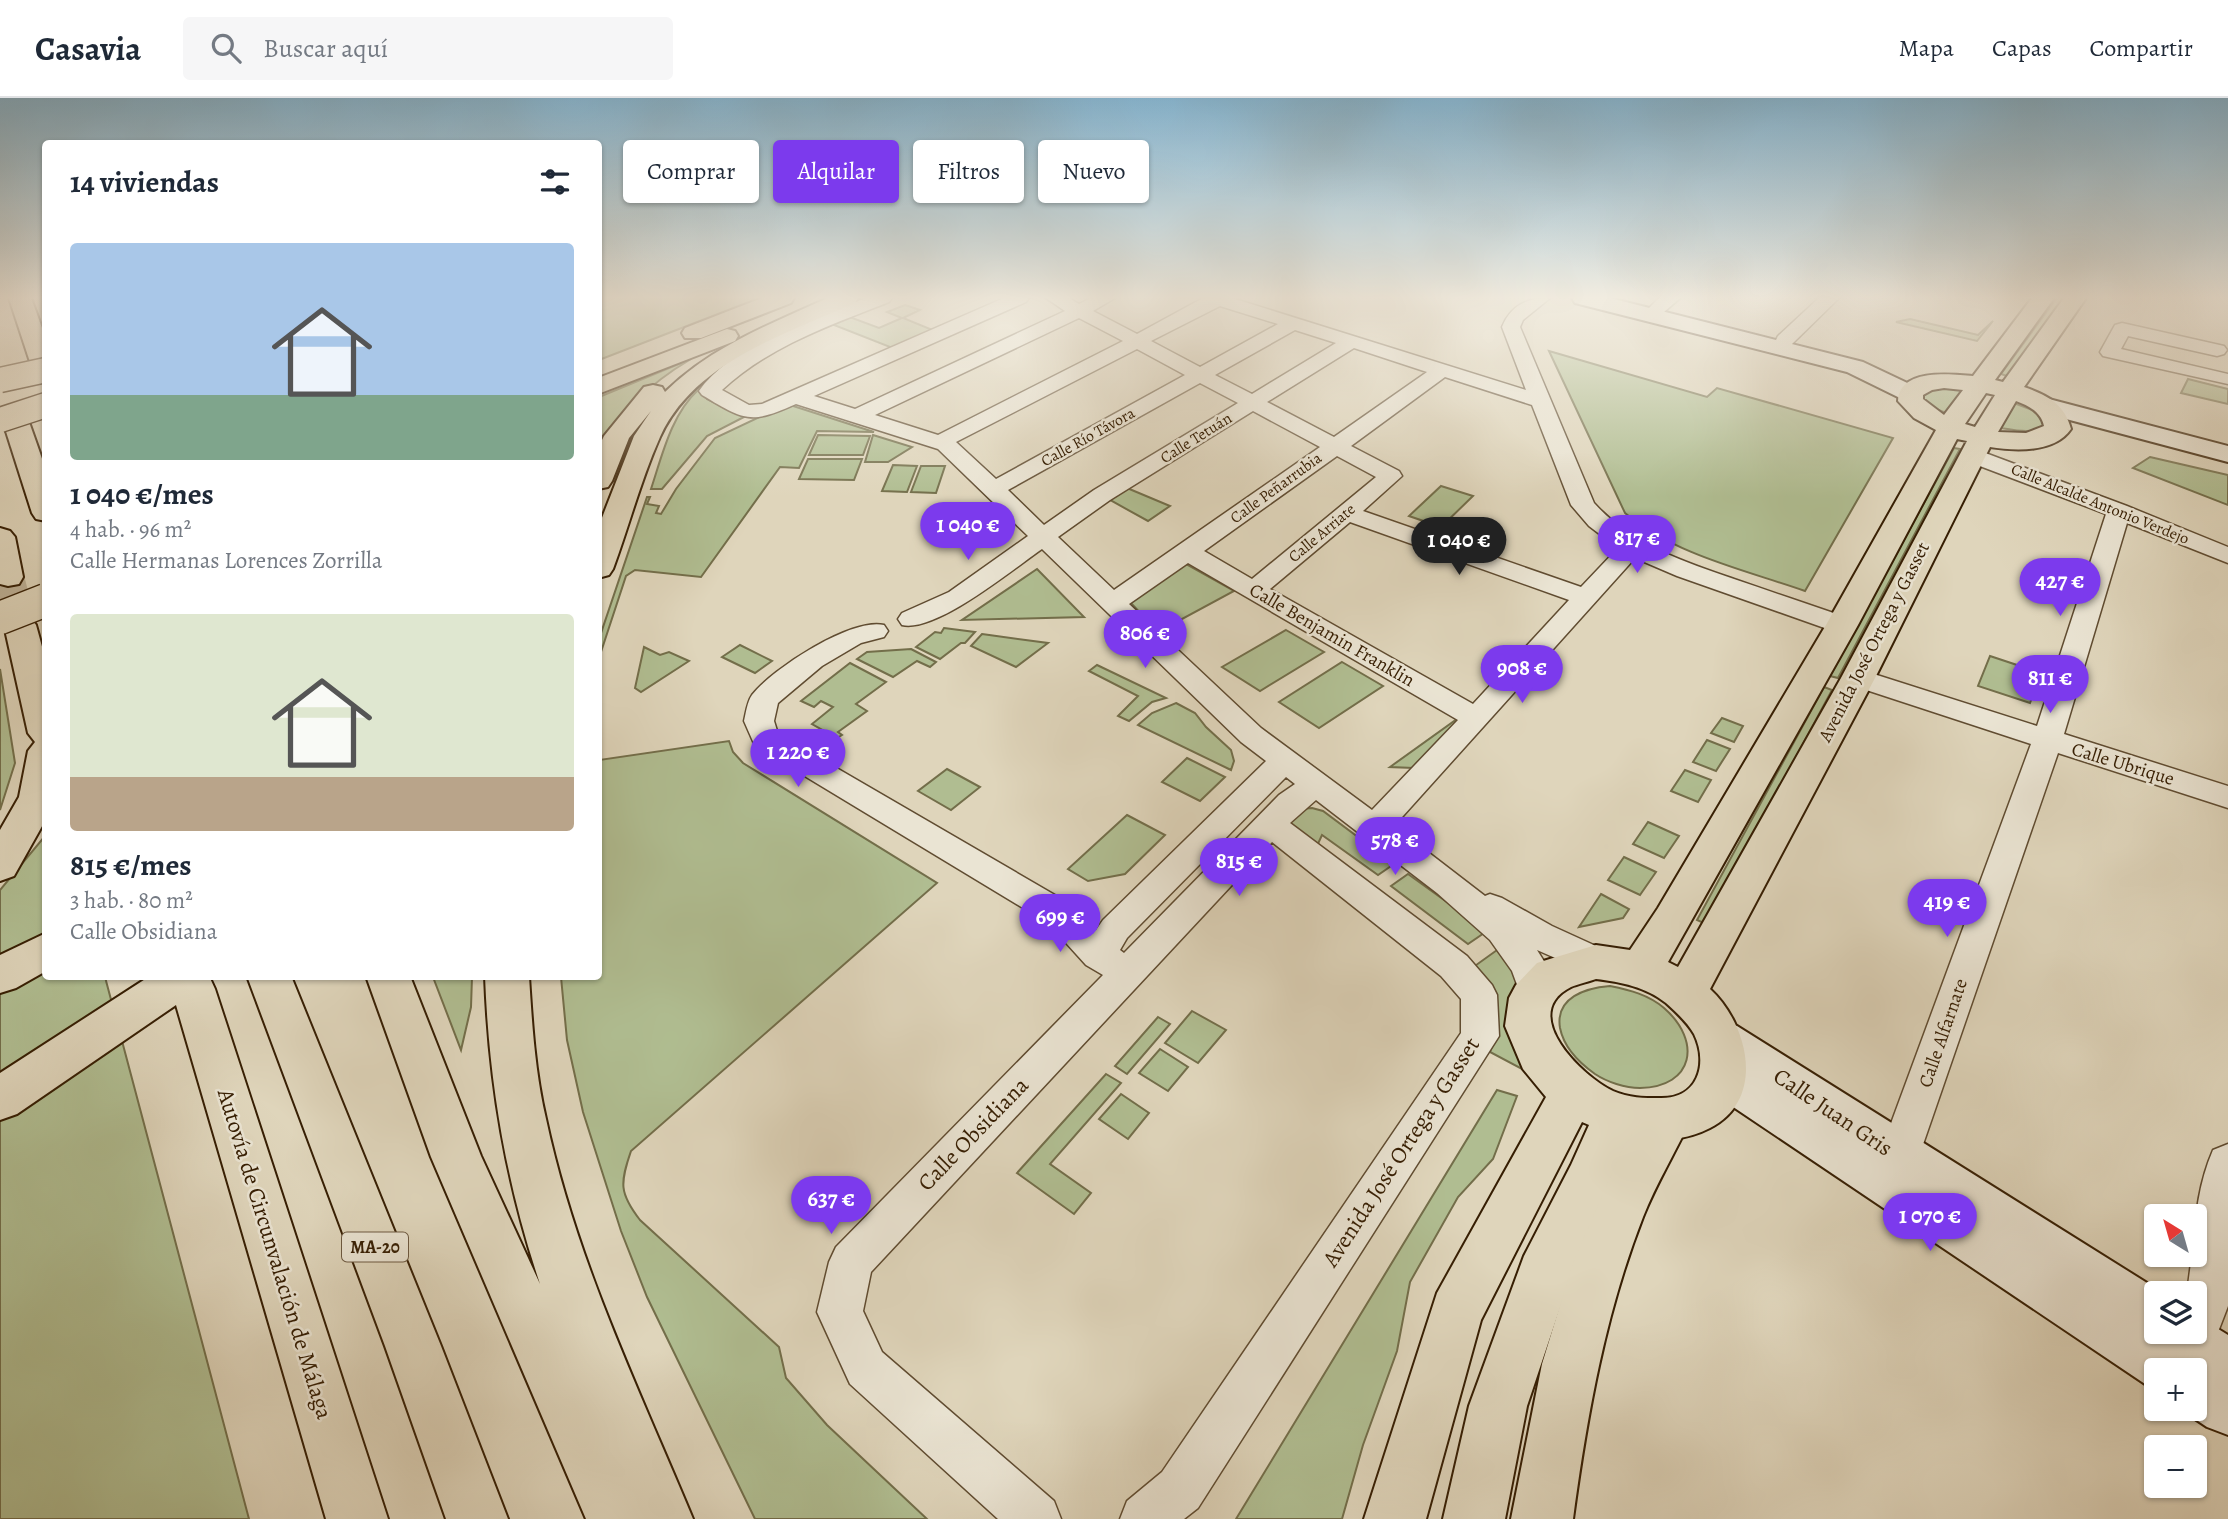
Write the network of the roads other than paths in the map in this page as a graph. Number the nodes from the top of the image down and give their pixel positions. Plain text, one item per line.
1 (655, 364) edge
2 (690, 364) edge
3 (712, 364) edge
4 (742, 364) edge
5 (873, 364) edge
6 (967, 364) edge
7 (1091, 364) edge
8 (1178, 364) edge
9 (1218, 364) edge
10 (1315, 364) edge
11 (1420, 364) edge
12 (1526, 364) edge
13 (1844, 364) edge
14 (1879, 364) edge
15 (1993, 364) edge
16 (2028, 364) edge
17 (2170, 364) edge
18 (42, 368) edge
19 (1441, 371) junction
20 (1199, 375) junction
21 (2227, 376) edge
22 (1944, 381) junction
23 (1979, 383) junction
24 (602, 385) edge
25 (2010, 390) junction
26 (4, 394) edge
27 (1911, 394) junction
28 (798, 398) junction
29 (1541, 401) junction
30 (1253, 403) junction
31 (42, 404) edge
32 (2045, 406) junction
33 (857, 416) junction
34 (1949, 428) junction
35 (2052, 435) junction
36 (940, 442) junction
37 (1335, 446) junction
38 (1977, 446) junction
39 (2228, 454) edge
40 (2228, 464) edge
41 (602, 472) edge
42 (994, 489) junction
43 (42, 502) edge
44 (2119, 511) junction
45 (1347, 513) junction
46 (0, 537) edge
47 (1042, 537) junction
48 (1632, 547) junction
49 (1187, 552) junction
50 (2228, 556) edge
51 (602, 558) edge
52 (42, 578) edge
53 (4, 585) edge
54 (1254, 590) junction
55 (1587, 598) junction
56 (42, 602) edge
57 (1111, 604) junction
58 (10, 622) edge
59 (1842, 625) junction
60 (1858, 678) junction
61 (1476, 718) junction
62 (42, 721) edge
63 (2047, 741) junction
64 (1284, 762) junction
65 (42, 774) edge
66 (1315, 785) junction
67 (2228, 797) edge
68 (1271, 825) junction
69 (1374, 827) junction
70 (0, 866) edge
71 (1449, 884) junction
72 (1135, 908) junction
73 (1060, 914) junction
74 (42, 952) edge
75 (1596, 962) junction
76 (1114, 964) junction
77 (1640, 970) junction
78 (0, 976) edge
79 (271, 980) edge
80 (390, 980) edge
81 (507, 980) edge
82 (189, 983) edge
83 (1536, 991) junction
84 (1685, 994) junction
85 (1723, 1058) junction
86 (0, 1099) edge
87 (1619, 1109) junction
88 (1899, 1156) junction
89 (2228, 1163) edge
90 (2224, 1209) edge
91 (2186, 1354) edge
92 (2228, 1406) edge
93 (357, 1519) edge
94 (477, 1519) edge
95 (617, 1519) edge
96 (662, 1519) edge
97 (1036, 1519) edge
98 (1145, 1519) edge
99 (1395, 1519) edge
100 (1474, 1519) edge
101 (1542, 1519) edge

1 - 24 main road
2 - 41 main road
3 - 51 main road
4 - 28 street
5 - 28 street
6 - 33 street
7 - 36 street
8 - 20 street
9 - 20 street, Calle Río Távora
10 - 30 street, Calle Tetuán
11 - 19 street
12 - 29 street
13 - 27 main road
14 - 22 main road
15 - 23 main road, Avenida José Ortega y Gasset
16 - 25 main road, Avenida José Ortega y Gasset
17 - 21 street
18 - 26 main road, bridge
19 - 29 street
19 - 37 street, Calle Peñarrubia
20 - 30 street
20 - 42 street, Calle Río Távora
22 - 23 main road
22 - 27 main road
23 - 25 main road
23 - 34 main road, Avenida José Ortega y Gasset
25 - 32 main road
25 - 38 main road, Avenida José Ortega y Gasset
26 - 31 main road, bridge
26 - 43 main road
27 - 34 main road
28 - 33 street
29 - 48 street
30 - 37 street
30 - 47 street, Calle Tetuán
32 - 35 main road
32 - 39 main road
33 - 36 street
34 - 38 main road
34 - 59 main road, Avenida José Ortega y Gasset
35 - 38 main road
35 - 40 main road
36 - 42 street
37 - 45 street, Calle Arriate
37 - 49 street, Calle Peñarrubia
38 - 44 street, Calle Alcalde Antonio Verdejo
38 - 60 main road, Avenida José Ortega y Gasset
42 - 47 street
44 - 50 street, Calle Alcalde Antonio Verdejo
44 - 63 street, Calle Alfarnate
45 - 54 street, Calle Arriate
45 - 55 street
46 - 53 main road
47 - 57 street
47 - 73 street, Calle Tetuán
48 - 55 street
48 - 59 street
49 - 54 street, Calle Benjamin Franklin
49 - 57 street, Calle Peñarrubia
52 - 53 main road
54 - 61 street, Calle Benjamin Franklin
55 - 61 street
56 - 58 main road, bridge
57 - 64 street
58 - 62 main road
59 - 77 main road, Avenida José Ortega y Gasset
60 - 63 street, Calle Ubrique
60 - 84 main road, Avenida José Ortega y Gasset
61 - 69 street
63 - 67 street, Calle Ubrique
63 - 88 street, Calle Alfarnate
64 - 66 street
64 - 72 street, Calle Obsidiana
65 - 70 main road
66 - 68 street, Calle Obsidiana
66 - 69 street
68 - 76 street, Calle Obsidiana
68 - 98 street, Avenida José Ortega y Gasset
69 - 71 street
71 - 75 street
71 - 83 street
72 - 73 street
72 - 76 street, Calle Obsidiana
73 - 76 street
74 - 78 main road
75 - 77 main road
75 - 83 main road
76 - 97 street, Calle Obsidiana
77 - 84 main road
79 - 94 main road, MA-20
80 - 95 main road
81 - 96 main road
82 - 86 main road
82 - 93 main road, Autovía de Circunvalación de Málaga
83 - 87 main road
84 - 85 main road
85 - 87 main road
85 - 88 main road, Calle Juan Gris
85 - 91 main road, Calle Juan Gris
87 - 99 main road
87 - 100 main road
87 - 101 main road
88 - 91 main road, Calle Juan Gris
89 - 90 street
90 - 91 street
91 - 92 main road, Calle Juan Gris

